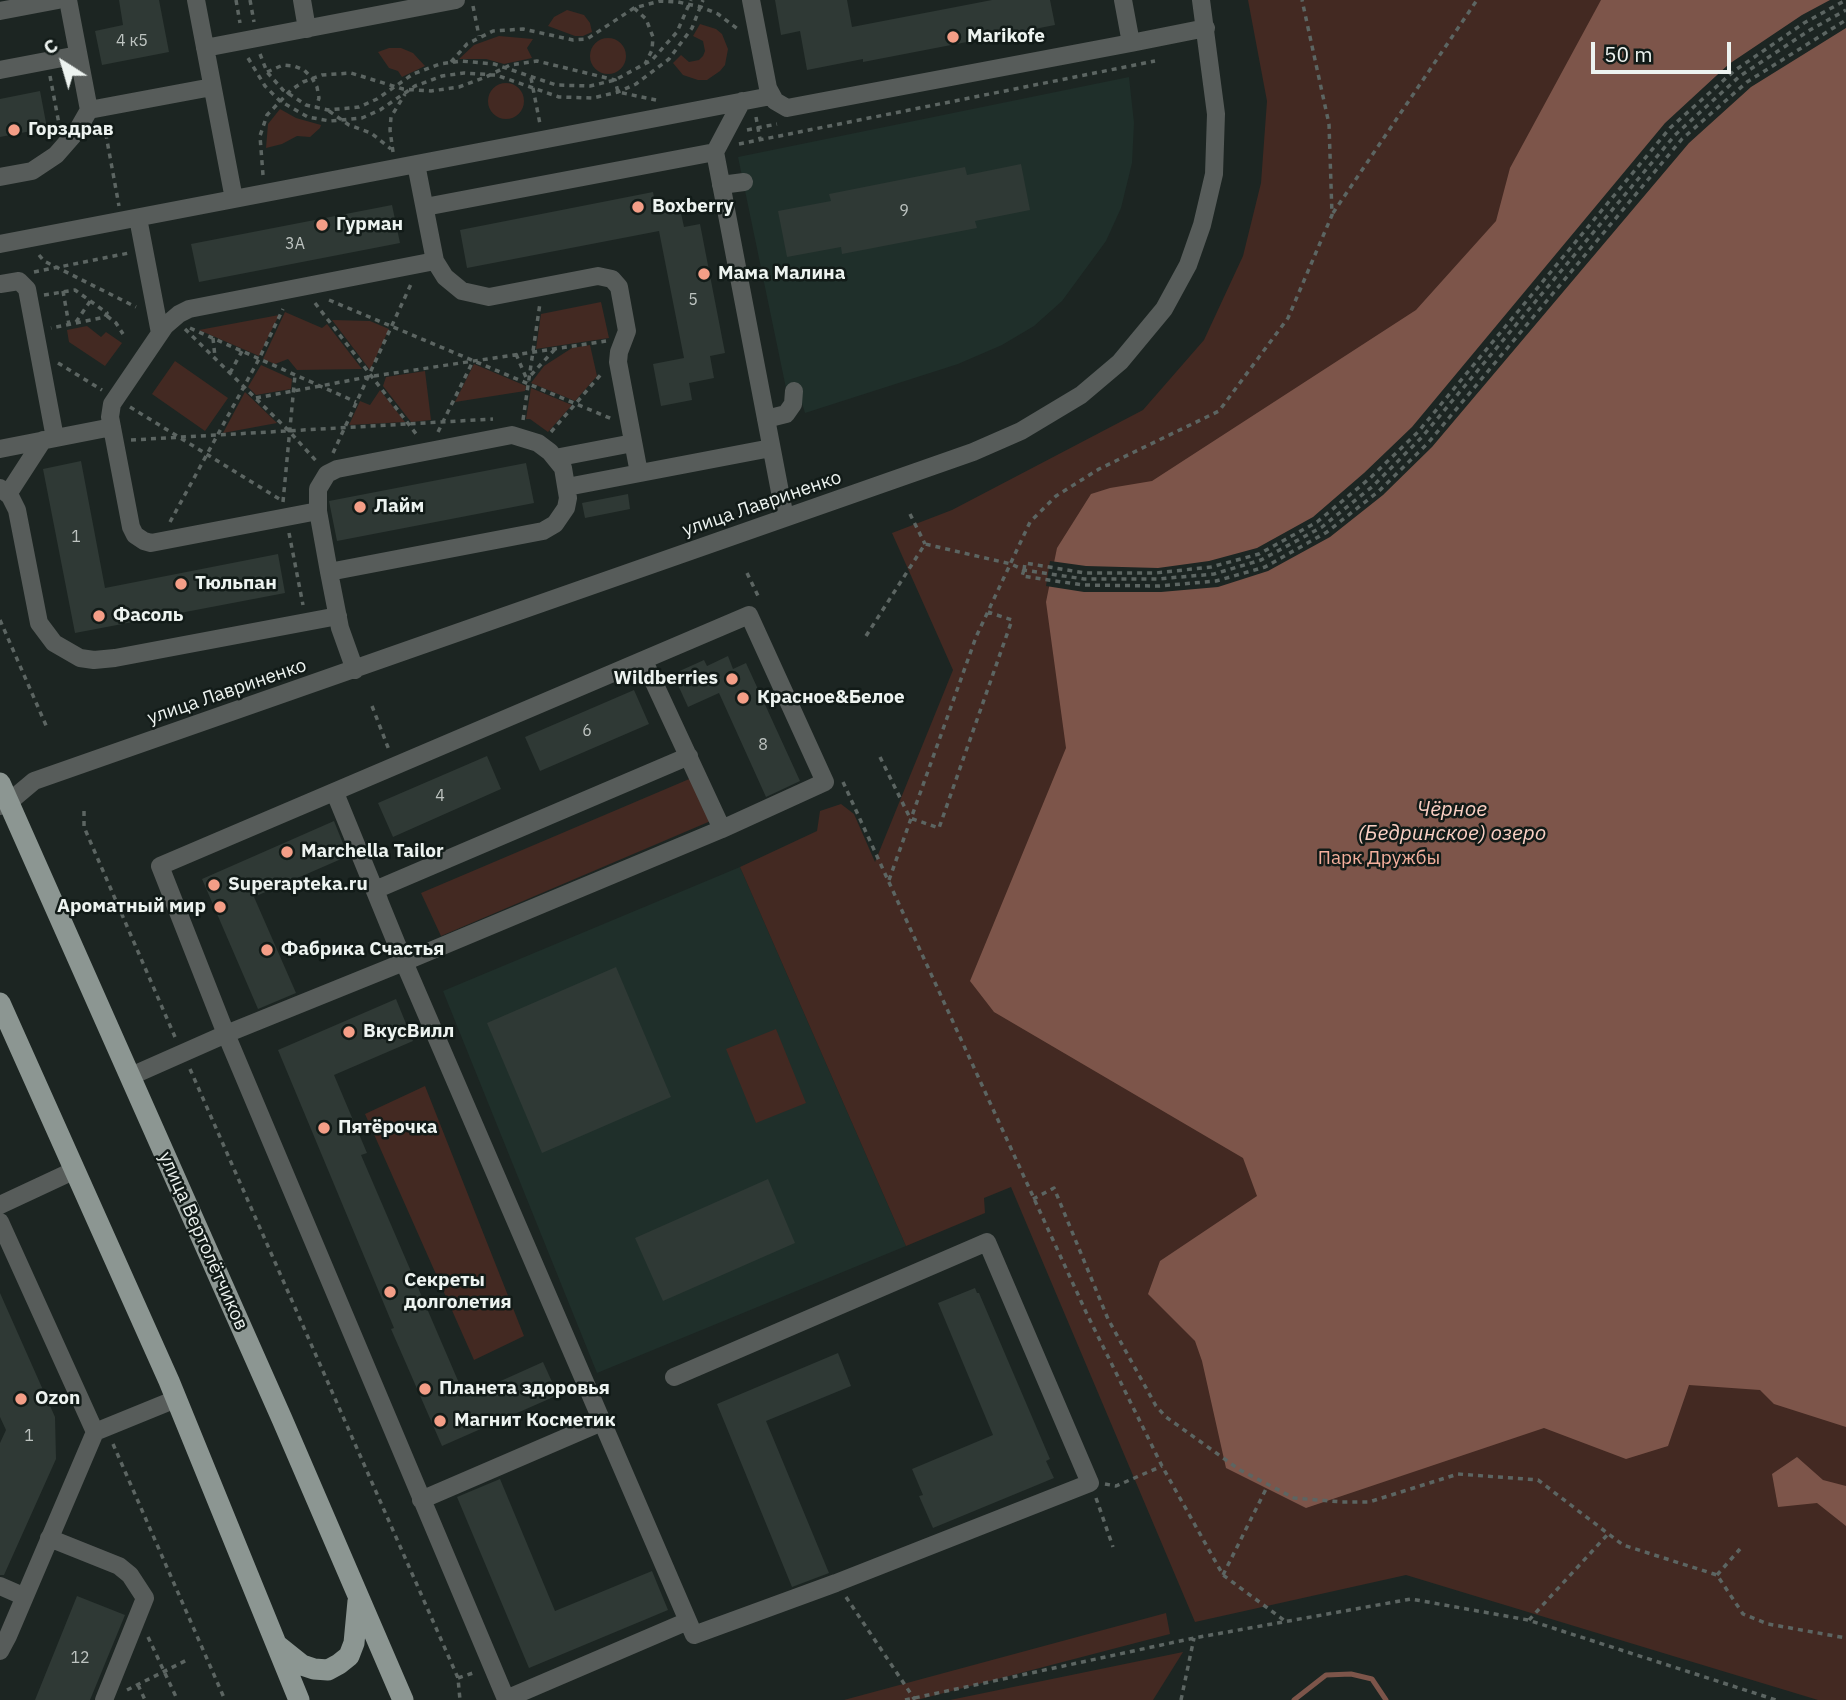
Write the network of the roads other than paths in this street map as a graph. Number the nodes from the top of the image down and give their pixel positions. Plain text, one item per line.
1 (58, 0) edge
2 (68, 0) edge
3 (196, 0) edge
4 (302, 0) edge
5 (456, 0) edge
6 (751, 0) edge
7 (1123, 0) edge
8 (1200, 0) edge
9 (0, 11) edge
10 (307, 29) junction
11 (1206, 29) junction
12 (1131, 43) junction
13 (205, 48) junction
14 (78, 55) junction
15 (0, 70) edge
16 (212, 87) junction
17 (771, 96) junction
18 (747, 100) junction
19 (95, 109) junction
20 (716, 150) junction
21 (416, 164) junction
22 (0, 177) edge
23 (744, 182) dead end
24 (721, 185) junction
25 (234, 199) junction
26 (425, 207) junction
27 (130, 219) junction
28 (0, 244) edge
29 (428, 262) junction
30 (0, 284) edge
31 (158, 325) junction
32 (794, 391) dead end
33 (766, 419) junction
34 (113, 434) junction
35 (631, 435) junction
36 (49, 439) junction
37 (771, 448) junction
38 (0, 449) edge
39 (555, 458) junction
40 (639, 473) junction
41 (567, 487) junction
42 (4, 491) edge
43 (318, 511) junction
44 (785, 518) junction
45 (329, 572) junction
46 (338, 616) junction
47 (645, 661) junction
48 (355, 670) junction
49 (689, 756) junction
50 (2, 792) edge
51 (335, 793) junction
52 (722, 829) junction
53 (375, 890) junction
54 (404, 962) junction
55 (0, 1003) edge
56 (226, 1034) junction
57 (131, 1076) junction
58 (75, 1170) junction
59 (0, 1205) edge
60 (0, 1222) edge
61 (674, 1377) dead end
62 (176, 1399) junction
63 (602, 1422) junction
64 (95, 1432) junction
65 (421, 1500) junction
66 (49, 1538) junction
67 (0, 1586) edge
68 (23, 1596) junction
69 (358, 1596) junction
70 (688, 1621) junction
71 (276, 1644) junction
72 (0, 1651) edge
73 (110, 1697) edge
74 (299, 1700) edge
75 (403, 1700) edge

1 - 9 street
2 - 14 street
3 - 13 street
4 - 10 street
5 - 10 street
6 - 17 street
7 - 12 street
8 - 11 street, улица Лавриненко
10 - 13 street
11 - 12 street
11 - 44 street, улица Лавриненко
12 - 17 street
13 - 16 street
14 - 15 street
14 - 19 street
16 - 19 street
16 - 25 street
17 - 18 street
18 - 20 street
18 - 21 street
19 - 22 street
20 - 24 street
20 - 26 street
21 - 25 street
21 - 26 street
23 - 24 street
24 - 33 street
25 - 27 street
26 - 29 street
27 - 28 street
27 - 31 street
29 - 31 street
29 - 35 street
30 - 36 street
31 - 34 street
32 - 33 street
33 - 37 street
34 - 36 street
34 - 43 street
35 - 39 street
35 - 40 street
36 - 38 street
36 - 42 street
37 - 40 street
37 - 44 street
39 - 41 street
39 - 43 street
40 - 41 street
41 - 45 street
42 - 46 street
43 - 45 street
44 - 48 street, улица Лавриненко
45 - 46 street
46 - 48 street
47 - 49 street
47 - 51 street
47 - 52 street
48 - 50 street, улица Лавриненко
49 - 52 street
49 - 53 street
50 - 57 main road, улица Вертолётчиков
51 - 53 street
51 - 56 street
52 - 54 street
53 - 54 street
54 - 56 street
54 - 63 street
55 - 58 main road
56 - 57 street
56 - 65 street
57 - 69 main road, улица Вертолётчиков
58 - 59 street
58 - 62 main road
60 - 64 street
61 - 70 street
62 - 64 street
62 - 71 main road
63 - 65 street
63 - 70 street
64 - 66 street
65 - 70 street
66 - 68 street
66 - 73 street
67 - 68 street
68 - 72 street
69 - 71 main road
69 - 75 main road, улица Вертолётчиков
71 - 74 main road

